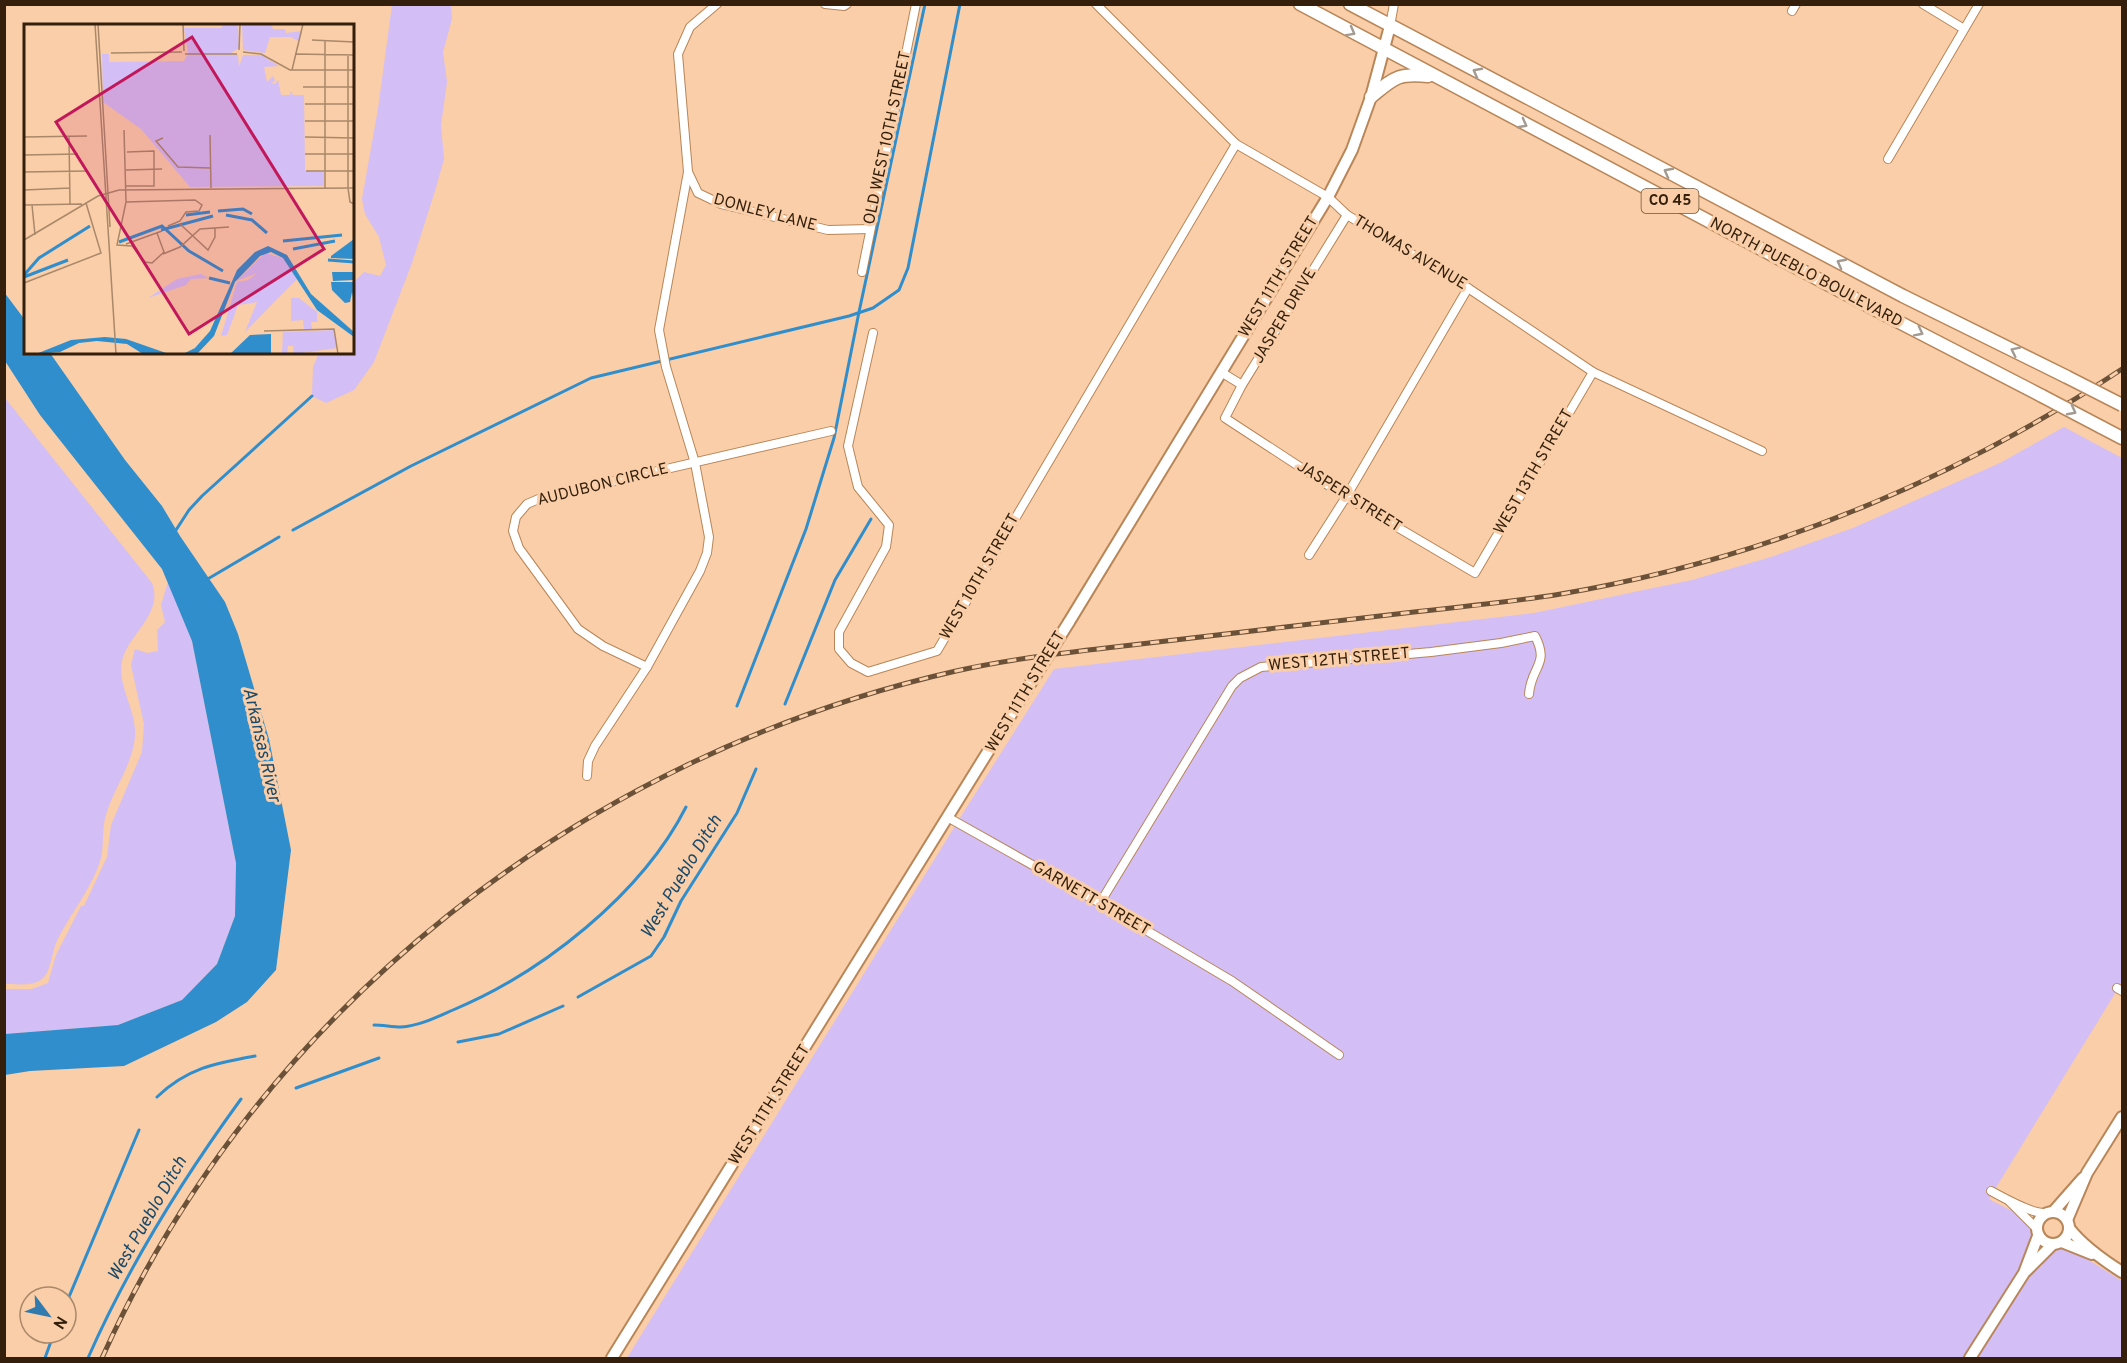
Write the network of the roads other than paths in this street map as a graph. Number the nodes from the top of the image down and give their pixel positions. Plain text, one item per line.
1 (717, 4) edge
2 (825, 4) edge
3 (847, 4) edge
4 (916, 4) edge
5 (1096, 4) edge
6 (1300, 4) edge
7 (1350, 4) edge
8 (1394, 4) edge
9 (1923, 4) edge
10 (1979, 4) edge
11 (1390, 26) junction
12 (1964, 29) junction
13 (1383, 50) junction
14 (1433, 76) junction
15 (1371, 97) junction
16 (1236, 144) junction
17 (1887, 159) dead end
18 (688, 172) junction
19 (1328, 197) junction
20 (1347, 215) junction
21 (870, 228) junction
22 (862, 272) dead end
23 (1468, 288) junction
24 (873, 333) dead end
25 (1221, 372) junction
26 (1593, 372) junction
27 (1242, 385) junction
28 (2122, 405) edge
29 (1225, 418) joint
30 (831, 431) dead end
31 (2122, 438) edge
32 (1762, 451) dead end
33 (695, 463) junction
34 (1346, 497) junction
35 (1309, 555) dead end
36 (1474, 573) joint
37 (647, 668) junction
38 (1529, 693) dead end
39 (587, 776) dead end
40 (949, 818) junction
41 (1100, 903) junction
42 (1339, 1055) dead end
43 (2122, 1117) edge
44 (2087, 1173) junction
45 (1991, 1191) dead end
46 (2010, 1202) junction
47 (2049, 1213) junction
48 (2068, 1224) junction
49 (2037, 1232) junction
50 (2057, 1243) junction
51 (2100, 1258) junction
52 (2122, 1272) edge
53 (2024, 1274) junction
54 (612, 1359) edge
55 (1970, 1359) edge

1 - 18 street
2 - 3 street
4 - 21 street, OLD WEST 10TH STREET
5 - 16 street, THOMAS AVENUE
6 -> 13 main road, NORTH PUEBLO BOULEVARD / CO 45
7 - 11 main road, NORTH PUEBLO BOULEVARD / CO 45
8 - 11 street, WEST 11TH STREET
9 - 12 street
10 - 12 street
11 - 13 street, WEST 11TH STREET
28 -> 11 main road, NORTH PUEBLO BOULEVARD / CO 45, bridge
12 - 17 street
13 - 14 main road, NORTH PUEBLO BOULEVARD / CO 45
13 - 15 street, WEST 11TH STREET
14 - 15 main road
14 -> 31 main road, NORTH PUEBLO BOULEVARD / CO 45, bridge
15 - 19 street, WEST 11TH STREET
16 - 19 street, THOMAS AVENUE
16 - 24 street, WEST 10TH STREET
18 - 21 street, DONLEY LANE
18 - 33 street
19 - 20 street, THOMAS AVENUE
19 - 25 street, WEST 11TH STREET
20 - 23 street, THOMAS AVENUE
20 - 27 street, JASPER DRIVE
21 - 22 street, OLD WEST 10TH STREET
23 - 26 street, THOMAS AVENUE
23 - 34 street
25 - 27 street
25 - 40 street, WEST 11TH STREET, bridge
26 - 32 street, THOMAS AVENUE
26 - 36 street, WEST 13TH STREET
27 - 29 street, JASPER DRIVE
29 - 34 street, JASPER STREET
30 - 33 street, AUDUBON CIRCLE
33 - 37 street
33 - 37 street, AUDUBON CIRCLE
34 - 35 street
34 - 36 street, JASPER STREET
37 - 39 street
38 - 41 street, WEST 12TH STREET
40 - 41 street, GARNETT STREET
40 - 54 street, WEST 11TH STREET
41 - 42 street, GARNETT STREET
43 - 44 street
44 - 47 street
44 - 48 street
45 - 46 street
46 - 47 street
46 - 49 street
47 - 48 street
47 - 49 street
48 - 50 street
48 - 51 street
49 - 50 street
49 - 53 street
50 - 51 street
50 - 53 street
51 - 52 street
53 - 55 street

